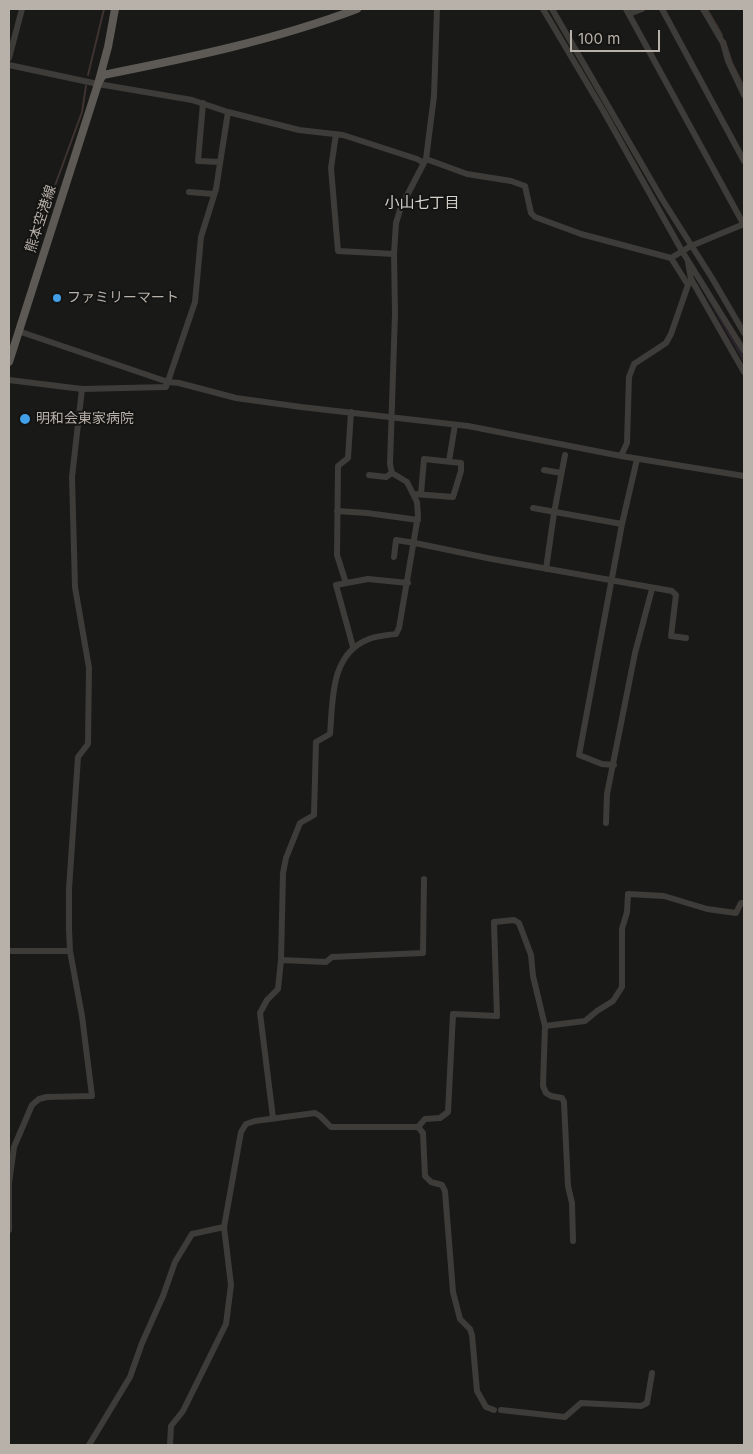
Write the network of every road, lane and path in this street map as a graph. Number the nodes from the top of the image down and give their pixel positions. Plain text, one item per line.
1 (22, 9) edge
2 (115, 9) edge
3 (356, 9) edge
4 (437, 9) edge
5 (543, 9) edge
6 (552, 9) edge
7 (642, 9) edge
8 (662, 9) edge
9 (703, 9) edge
10 (628, 12) edge
11 (9, 58) edge
12 (9, 65) edge
13 (98, 84) junction
14 (744, 95) edge
15 (203, 103) junction
16 (228, 112) junction
17 (336, 134) junction
18 (425, 161) junction
19 (744, 161) edge
20 (220, 162) junction
21 (189, 192) dead end
22 (214, 194) junction
23 (744, 224) edge
24 (691, 246) junction
25 (682, 251) junction
26 (394, 254) junction
27 (671, 258) junction
28 (688, 260) junction
29 (9, 328) edge
30 (20, 331) junction
31 (744, 333) edge
32 (744, 351) edge
33 (9, 362) edge
34 (744, 372) edge
35 (9, 380) edge
36 (168, 382) junction
37 (82, 389) junction
38 (351, 412) junction
39 (390, 416) junction
40 (455, 425) junction
41 (565, 455) dead end
42 (620, 456) junction
43 (637, 459) junction
44 (449, 461) junction
45 (544, 470) dead end
46 (392, 473) junction
47 (562, 474) junction
48 (369, 475) dead end
49 (744, 476) edge
50 (417, 494) junction
51 (533, 508) dead end
52 (337, 511) junction
53 (554, 513) junction
54 (418, 520) junction
55 (622, 524) junction
56 (415, 542) junction
57 (394, 557) dead end
58 (546, 569) junction
59 (611, 581) junction
60 (346, 583) junction
61 (408, 583) junction
62 (652, 589) junction
63 (686, 638) dead end
64 (353, 647) junction
65 (614, 764) junction
66 (606, 823) dead end
67 (424, 879) dead end
68 (744, 903) edge
69 (9, 951) edge
70 (70, 951) junction
71 (281, 960) junction
72 (545, 1026) junction
73 (273, 1118) junction
74 (418, 1126) junction
75 (9, 1183) edge
76 (224, 1227) junction
77 (9, 1230) edge
78 (573, 1241) dead end
79 (652, 1373) dead end
80 (89, 1445) edge
81 (170, 1445) edge

1 - 11 street
2 - 13 main road, 熊本空港線
3 - 13 main road
4 - 18 street
5 - 25 street
6 - 24 street
7 - 10 street
8 - 19 street
9 - 14 street
10 - 23 street
12 - 13 street
13 - 15 street
13 - 30 main road, 熊本空港線
15 - 16 street
15 - 20 street
16 - 17 street
16 - 20 street
17 - 18 street
17 - 26 street
18 - 26 street
18 - 27 street
20 - 22 street
21 - 22 street
22 - 36 street
23 - 24 street
24 - 25 street
24 - 31 street
25 - 27 street
25 - 28 street
26 - 39 street
27 - 42 street
28 - 32 street
28 - 34 street
29 - 30 main road
30 - 33 main road, 熊本空港線
30 - 36 street
35 - 37 street
36 - 37 street
36 - 38 street
37 - 70 street
38 - 39 street
38 - 52 street
39 - 40 street
39 - 46 street
40 - 42 street
40 - 44 street
41 - 47 street
42 - 43 street
43 - 49 street
43 - 55 street
44 - 50 street
44 - 50 street
45 - 47 street
46 - 48 street
46 - 50 street
47 - 53 street
50 - 54 street
51 - 53 street
52 - 54 street
52 - 60 street
53 - 55 street
53 - 58 street
54 - 56 street
55 - 59 street
56 - 57 street
56 - 58 street
56 - 61 street
58 - 59 street
59 - 62 street
59 - 65 street
60 - 61 street
60 - 64 street
61 - 64 street
62 - 63 street
62 - 65 street
64 - 71 street
65 - 66 street
67 - 71 street
68 - 72 street
69 - 70 street
70 - 75 street
71 - 73 street
72 - 74 street
72 - 78 street
73 - 74 street
73 - 76 street
74 - 79 street
75 - 77 street
76 - 80 street
76 - 81 street

